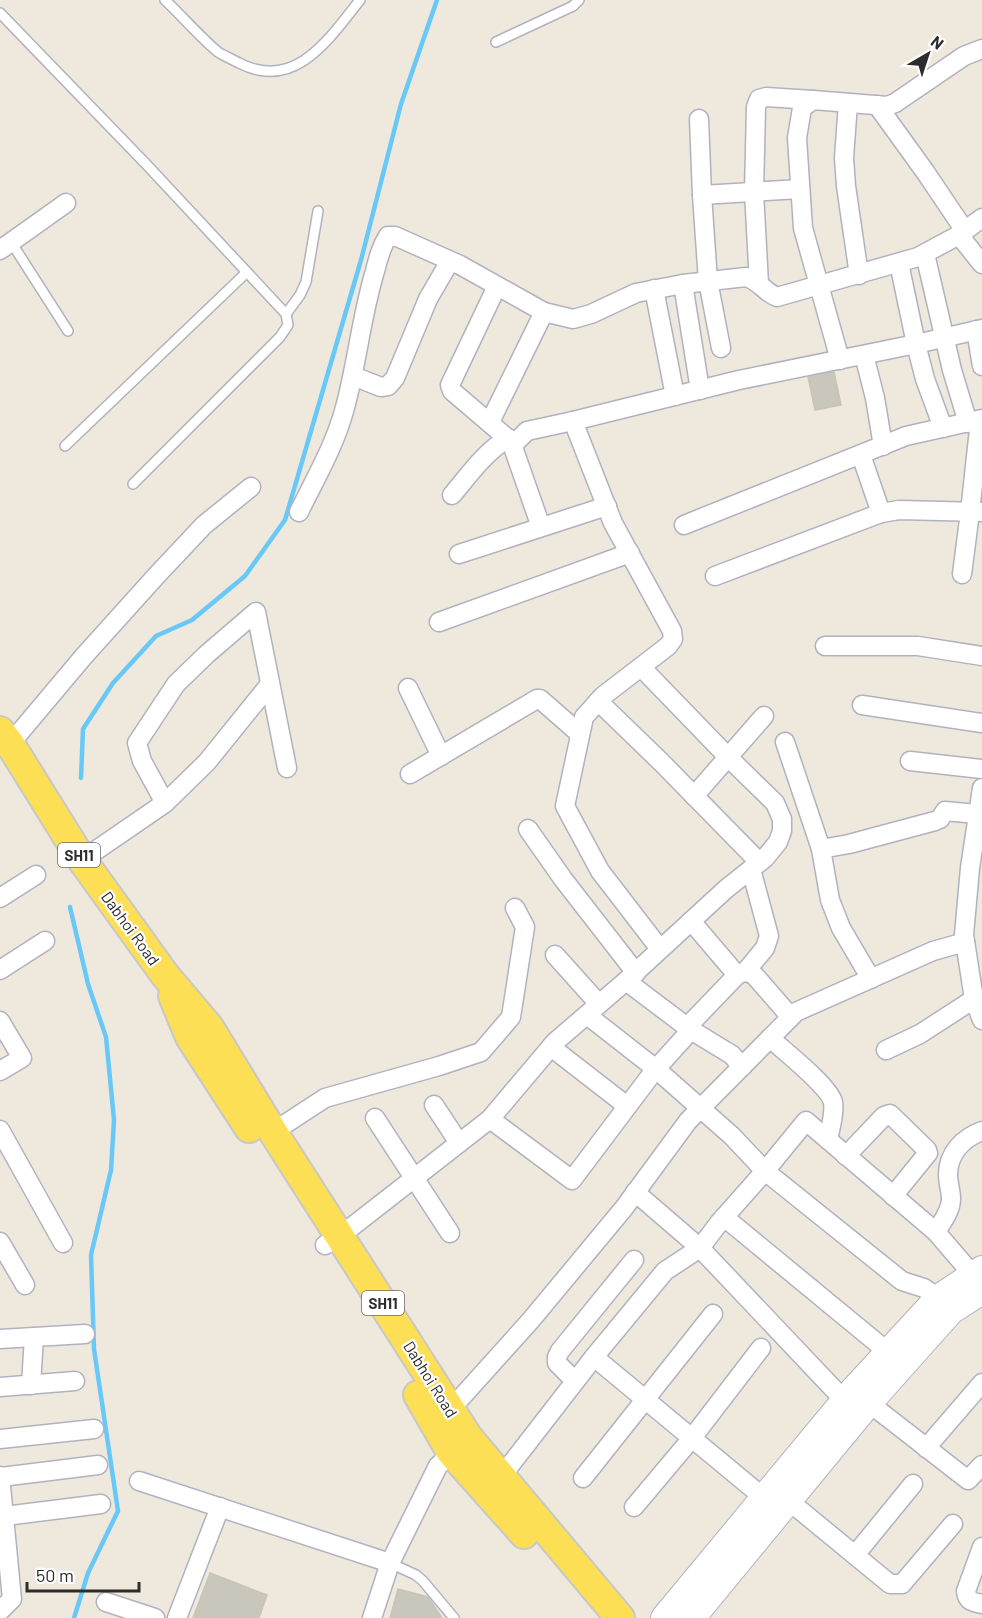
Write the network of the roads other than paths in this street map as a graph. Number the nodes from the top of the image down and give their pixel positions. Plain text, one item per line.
1 (165, 0) edge
2 (360, 0) edge
3 (579, 0) edge
4 (0, 12) edge
5 (496, 42) dead end
6 (982, 49) edge
7 (813, 100) junction
8 (848, 103) junction
9 (877, 105) junction
10 (699, 119) dead end
11 (800, 189) junction
12 (754, 192) junction
13 (702, 195) junction
14 (66, 203) dead end
15 (318, 211) dead end
16 (982, 218) edge
17 (962, 233) junction
18 (6, 246) edge
19 (925, 254) junction
20 (450, 261) junction
21 (899, 263) junction
22 (982, 264) edge
23 (247, 272) junction
24 (859, 275) junction
25 (708, 281) junction
26 (683, 284) junction
27 (759, 284) junction
28 (820, 285) junction
29 (497, 286) junction
30 (654, 289) junction
31 (544, 312) junction
32 (286, 314) junction
33 (979, 330) edge
34 (68, 331) dead end
35 (945, 337) junction
36 (916, 344) junction
37 (721, 348) dead end
38 (864, 355) junction
39 (840, 360) junction
40 (982, 366) edge
41 (353, 376) junction
42 (700, 390) junction
43 (675, 396) junction
44 (573, 420) junction
45 (977, 421) edge
46 (490, 422) junction
47 (943, 428) junction
48 (511, 441) junction
49 (65, 446) dead end
50 (883, 446) junction
51 (861, 455) junction
52 (133, 484) dead end
53 (251, 487) dead end
54 (453, 495) dead end
55 (607, 506) junction
56 (976, 512) edge
57 (299, 513) dead end
58 (881, 513) junction
59 (684, 525) dead end
60 (541, 527) junction
61 (630, 553) junction
62 (459, 554) dead end
63 (962, 574) dead end
64 (715, 576) dead end
65 (439, 622) dead end
66 (825, 646) dead end
67 (982, 656) edge
68 (641, 667) junction
69 (270, 684) junction
70 (408, 688) dead end
71 (598, 701) junction
72 (862, 705) dead end
73 (764, 716) dead end
74 (982, 723) edge
75 (580, 734) junction
76 (5, 737) edge
77 (785, 742) dead end
78 (441, 756) junction
79 (729, 758) junction
80 (910, 761) dead end
81 (287, 768) dead end
82 (982, 769) edge
83 (410, 774) dead end
84 (982, 788) edge
85 (694, 796) junction
86 (165, 803) junction
87 (977, 814) junction
88 (528, 829) dead end
89 (821, 849) junction
90 (82, 860) junction
91 (755, 865) junction
92 (36, 875) dead end
93 (0, 898) edge
94 (516, 908) dead end
95 (691, 921) junction
96 (971, 930) edge
97 (45, 940) dead end
98 (660, 949) junction
99 (555, 955) dead end
100 (0, 970) edge
101 (741, 973) junction
102 (165, 975) junction
103 (631, 977) junction
104 (871, 979) junction
105 (974, 999) junction
106 (593, 1010) junction
107 (793, 1015) junction
108 (982, 1020) edge
109 (0, 1021) edge
110 (689, 1028) junction
111 (770, 1038) junction
112 (551, 1047) junction
113 (886, 1050) dead end
114 (742, 1067) junction
115 (656, 1069) junction
116 (0, 1071) edge
117 (434, 1105) dead end
118 (627, 1106) junction
119 (700, 1108) junction
120 (375, 1118) dead end
121 (490, 1119) junction
122 (0, 1130) edge
123 (982, 1131) edge
124 (273, 1132) junction
125 (828, 1140) junction
126 (459, 1143) junction
127 (846, 1156) junction
128 (765, 1171) junction
129 (414, 1177) junction
130 (635, 1192) junction
131 (893, 1196) junction
132 (724, 1217) junction
133 (936, 1232) junction
134 (450, 1233) dead end
135 (333, 1240) junction
136 (0, 1242) edge
137 (63, 1243) dead end
138 (700, 1248) junction
139 (634, 1260) dead end
140 (979, 1278) edge
141 (25, 1285) dead end
142 (938, 1298) junction
143 (712, 1314) dead end
144 (85, 1334) dead end
145 (34, 1337) junction
146 (0, 1339) edge
147 (761, 1348) dead end
148 (888, 1352) junction
149 (594, 1358) junction
150 (75, 1381) dead end
151 (575, 1381) junction
152 (982, 1383) edge
153 (31, 1385) junction
154 (0, 1388) edge
155 (645, 1400) junction
156 (856, 1402) junction
157 (450, 1410) junction
158 (94, 1429) dead end
159 (692, 1438) junction
160 (0, 1439) edge
161 (459, 1445) junction
162 (926, 1448) junction
163 (98, 1465) dead end
164 (980, 1471) edge
165 (0, 1476) edge
166 (501, 1477) junction
167 (583, 1478) dead end
168 (139, 1480) dead end
169 (913, 1484) dead end
170 (764, 1497) junction
171 (789, 1501) junction
172 (101, 1504) dead end
173 (219, 1507) junction
174 (634, 1507) dead end
175 (5, 1516) junction
176 (953, 1524) dead end
177 (982, 1547) edge
178 (855, 1555) junction
179 (390, 1563) junction
180 (106, 1602) dead end
181 (982, 1604) edge
182 (0, 1611) edge
183 (155, 1618) edge
184 (177, 1618) edge
185 (372, 1618) edge
186 (454, 1618) edge
187 (597, 1618) edge
188 (620, 1618) edge
189 (664, 1618) edge
190 (692, 1618) edge

1 - 2 lane
3 - 5 lane
4 - 23 lane
6 - 9 street
7 - 8 street
7 - 11 street
7 - 12 street
8 - 9 street
8 - 24 street
9 - 17 street
10 - 13 street
11 - 12 street
11 - 28 street
12 - 13 street
12 - 27 street
13 - 25 street
14 - 18 street
15 - 32 lane
16 - 17 street
17 - 19 street
17 - 22 street
18 - 34 lane
19 - 21 street
19 - 35 street
20 - 29 street
20 - 41 street
20 - 41 street
21 - 24 street
21 - 36 street
23 - 32 lane
23 - 49 lane
24 - 28 street
25 - 26 street
25 - 27 street
25 - 37 street
26 - 30 street
26 - 42 street
27 - 28 street
28 - 39 street
29 - 31 street
29 - 46 street
30 - 31 street
30 - 43 street
31 - 46 street
32 - 52 lane
33 - 35 street
33 - 40 street
35 - 36 street
35 - 45 street
36 - 38 street
36 - 47 street
38 - 39 street
38 - 50 street
39 - 42 street
41 - 57 street
42 - 43 street
43 - 44 street
44 - 48 street
44 - 55 street
45 - 47 street
45 - 56 street
46 - 48 street
47 - 50 street
48 - 54 street
48 - 60 street
50 - 51 street
51 - 58 street
51 - 59 street
53 - 76 street
55 - 60 street
55 - 61 street
56 - 58 street
56 - 63 street
58 - 64 street
60 - 62 street
61 - 65 street
61 - 68 street
66 - 67 street
68 - 71 street
68 - 79 street
69 - 81 street
69 - 86 street
69 - 86 street
70 - 78 street
71 - 75 street
71 - 85 street
72 - 74 street
73 - 79 street
75 - 78 street
75 - 98 street
76 - 90 main road, Dabhoi Road / SH11
77 - 89 street
78 - 83 street
79 - 85 street
79 - 91 street
80 - 82 street
84 - 87 street
85 - 91 street
86 - 90 street
87 - 89 street
87 - 96 street
88 - 103 street
89 - 104 street
90 - 102 main road, Dabhoi Road / SH11
91 - 95 street
91 - 101 street
92 - 93 street
94 - 124 street
95 - 98 street
95 - 101 street
96 - 104 street
96 - 105 street
97 - 100 street
98 - 103 street
99 - 106 street
101 - 107 street
101 - 110 street
102 - 124 main road, Dabhoi Road / SH11
102 - 135 main road, Dabhoi Road / SH11
103 - 106 street
103 - 110 street
104 - 107 street
105 - 108 street
105 - 113 street
106 - 112 street
106 - 115 street
107 - 111 street
109 - 116 street
110 - 114 street
110 - 115 street
111 - 114 street
111 - 125 street
112 - 118 street
112 - 121 street
114 - 119 street
115 - 118 street
115 - 119 street
117 - 126 street
118 - 121 street
119 - 128 street
119 - 130 street
120 - 129 street
121 - 126 street
122 - 137 street
123 - 133 street
124 - 135 main road, Dabhoi Road / SH11
125 - 127 street
125 - 128 street
126 - 129 street
127 - 131 street
127 - 131 street
128 - 132 street
128 - 142 street
129 - 134 street
129 - 135 street
130 - 138 street
130 - 157 street
131 - 133 street
132 - 138 street
132 - 148 street
133 - 140 street
135 - 157 main road, Dabhoi Road / SH11
135 - 161 main road, Dabhoi Road / SH11
136 - 141 street
138 - 149 street
138 - 156 street
139 - 151 street
140 - 142 street
140 - 156 street
142 - 148 street
143 - 155 street
144 - 145 street
145 - 146 street
145 - 153 street
147 - 159 street
148 - 156 street
149 - 151 street
149 - 155 street
150 - 153 street
151 - 166 street
152 - 162 street
153 - 154 street
155 - 159 street
155 - 167 street
156 - 162 street
156 - 170 street
156 - 171 street
157 - 161 main road, Dabhoi Road / SH11
158 - 160 street
159 - 170 street
159 - 174 street
161 - 166 main road, Dabhoi Road / SH11
161 - 179 street
161 - 187 main road, Dabhoi Road / SH11
162 - 164 street
163 - 165 street
165 - 175 street
166 - 188 main road, Dabhoi Road / SH11
168 - 173 street
169 - 178 street
170 - 189 street
171 - 178 street
171 - 190 street
172 - 175 street
173 - 179 street
173 - 184 street
175 - 182 street
176 - 178 street
177 - 181 street
179 - 185 street
179 - 186 lane
180 - 183 street

